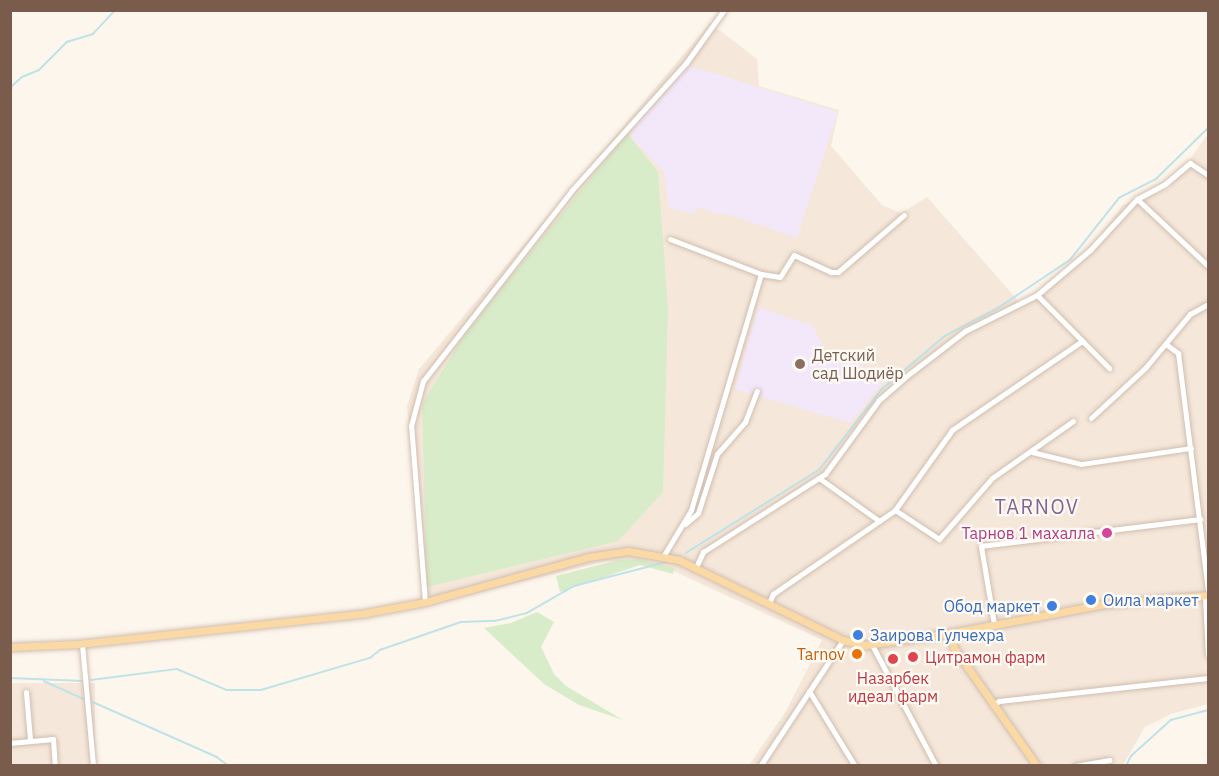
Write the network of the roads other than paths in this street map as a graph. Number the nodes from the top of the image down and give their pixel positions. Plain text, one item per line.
1 (724, 10) edge
2 (1209, 175) edge
3 (1137, 199) junction
4 (904, 215) dead end
5 (670, 239) dead end
6 (1209, 266) edge
7 (761, 274) junction
8 (1037, 295) junction
9 (1209, 304) edge
10 (1082, 340) junction
11 (1167, 345) junction
12 (1109, 368) dead end
13 (757, 391) dead end
14 (1091, 418) dead end
15 (1072, 421) dead end
16 (1191, 448) junction
17 (1032, 453) junction
18 (819, 478) junction
19 (895, 510) junction
20 (1200, 519) junction
21 (879, 521) junction
22 (685, 524) junction
23 (664, 555) junction
24 (696, 567) junction
25 (1209, 588) edge
26 (1207, 596) edge
27 (425, 602) junction
28 (769, 603) junction
29 (994, 624) junction
30 (951, 633) junction
31 (843, 640) junction
32 (82, 644) junction
33 (872, 645) junction
34 (10, 647) edge
35 (1209, 655) edge
36 (1209, 678) edge
37 (809, 691) junction
38 (26, 692) dead end
39 (993, 705) junction
40 (30, 740) junction
41 (10, 743) edge
42 (1109, 760) dead end
43 (55, 765) edge
44 (93, 765) edge
45 (760, 765) edge
46 (855, 765) edge
47 (936, 765) edge
48 (1037, 765) edge
49 (1075, 765) edge

1 - 27 street
2 - 3 street
3 - 6 street
3 - 8 street
4 - 7 street
5 - 7 street
7 - 22 street
8 - 10 street
8 - 18 street
9 - 11 street
10 - 12 street
10 - 19 street
11 - 14 street
11 - 16 street
13 - 22 street
15 - 17 street
16 - 17 street
16 - 20 street
17 - 19 street
18 - 21 street
18 - 24 street
19 - 21 street
20 - 25 street
20 - 29 street
21 - 28 street
22 - 23 street
23 - 24 main road
23 - 27 main road
24 - 28 main road
26 - 29 main road
26 - 35 street
27 - 32 main road
28 - 31 main road
29 - 30 main road
30 - 33 main road
30 - 39 main road
31 - 33 main road
31 - 37 street
32 - 34 main road
32 - 44 street
33 - 47 street
36 - 39 street
37 - 45 street
37 - 46 street
38 - 40 street
39 - 48 main road
40 - 41 street
40 - 43 street
42 - 49 street

